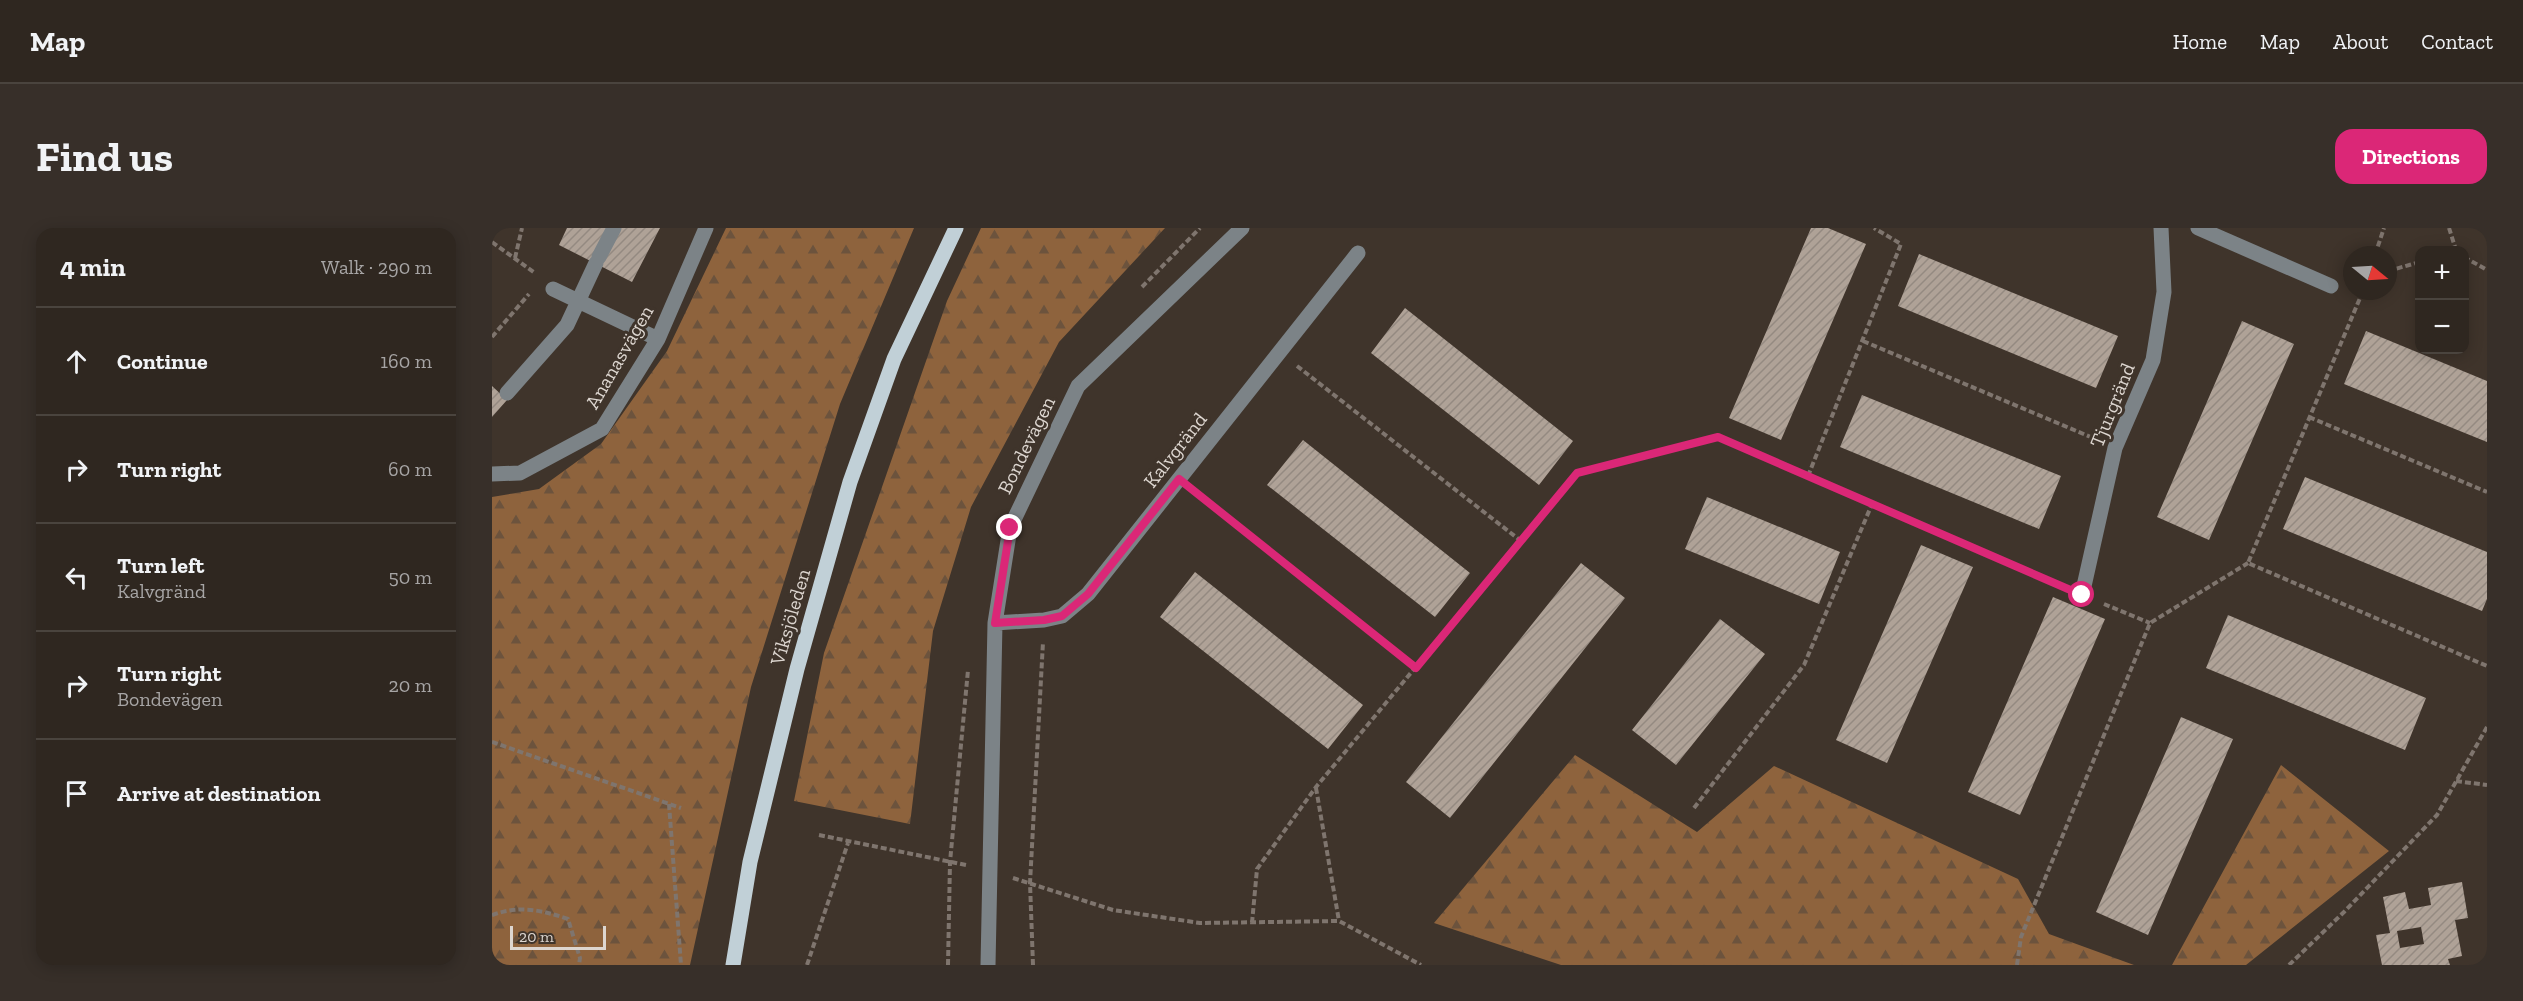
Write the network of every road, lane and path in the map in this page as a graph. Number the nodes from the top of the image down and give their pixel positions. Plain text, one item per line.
1 (522, 228) edge
2 (614, 228) edge
3 (706, 228) edge
4 (949, 228) edge
5 (956, 228) edge
6 (1242, 228) edge
7 (1874, 228) edge
8 (2161, 228) edge
9 (2198, 228) edge
10 (2384, 228) edge
11 (2449, 228) edge
12 (492, 242) edge
13 (2379, 246) edge
14 (2455, 246) edge
15 (1358, 253) dead end
16 (515, 258) junction
17 (2469, 260) edge
18 (2415, 263) edge
19 (2397, 268) edge
20 (2487, 270) edge
21 (548, 284) joint
22 (2331, 286) dead end
23 (535, 287) dead end
24 (926, 291) junction
25 (577, 300) junction
26 (2359, 300) edge
27 (492, 337) edge
28 (658, 339) junction
29 (1863, 341) junction
30 (1279, 351) junction
31 (507, 393) dead end
32 (2309, 417) junction
33 (2115, 448) junction
34 (492, 474) edge
35 (1808, 476) junction
36 (1179, 479) junction
37 (2487, 492) edge
38 (1872, 504) junction
39 (1521, 540) junction
40 (2248, 563) junction
41 (2082, 595) junction
42 (1044, 620) junction
43 (995, 623) junction
44 (2150, 623) junction
45 (969, 659) dead end
46 (2487, 666) edge
47 (1416, 668) junction
48 (2487, 727) edge
49 (492, 742) edge
50 (2456, 781) junction
51 (2487, 785) edge
52 (1316, 787) junction
53 (669, 804) junction
54 (681, 808) dead end
55 (1694, 808) dead end
56 (819, 836) dead end
57 (848, 843) junction
58 (950, 862) junction
59 (991, 871) junction
60 (1030, 884) junction
61 (492, 915) edge
62 (1339, 921) junction
63 (1252, 922) junction
64 (579, 965) edge
65 (681, 965) edge
66 (733, 965) edge
67 (807, 965) edge
68 (948, 965) edge
69 (988, 965) edge
70 (1033, 965) edge
71 (1421, 965) edge
72 (2017, 965) edge
73 (2289, 965) edge

1 - 16 path
2 - 25 street
3 - 28 street, Ananasvägen
4 - 24 main road, Viksjöleden
5 - 24 main road, Viksjöleden
6 - 43 street, Bondevägen
7 - 29 path
8 - 33 street, Tjurgränd
9 - 22 street
10 - 13 path
11 - 14 path
12 - 16 path
15 - 30 street, Kalvgränd
16 - 21 path
17 - 20 path
18 - 19 path
21 - 25 street
23 - 27 path
24 - 66 main road, Viksjöleden
25 - 28 street
25 - 31 street
26 - 32 path
28 - 34 street, Ananasvägen
29 - 33 path
29 - 35 path
30 - 36 street, Kalvgränd
30 - 39 path
32 - 37 path
32 - 40 path
33 - 41 street, Tjurgränd
35 - 38 path
35 - 39 path
36 - 42 street, Kalvgränd
36 - 47 path
38 - 41 path
38 - 55 path
39 - 47 path
40 - 44 path
40 - 46 path
41 - 44 path
42 - 43 street, Kalvgränd
42 - 60 path
43 - 59 street, Bondevägen
44 - 72 path
45 - 58 path
47 - 52 path
48 - 50 path
49 - 53 path
50 - 51 path
50 - 73 path
52 - 62 path
52 - 63 path
53 - 54 path
53 - 65 path
56 - 57 path
57 - 58 path
57 - 67 path
58 - 59 path
58 - 68 path
59 - 60 path
59 - 69 street, Bondevägen
60 - 63 path
60 - 70 path
61 - 64 path
62 - 63 path
62 - 71 path

